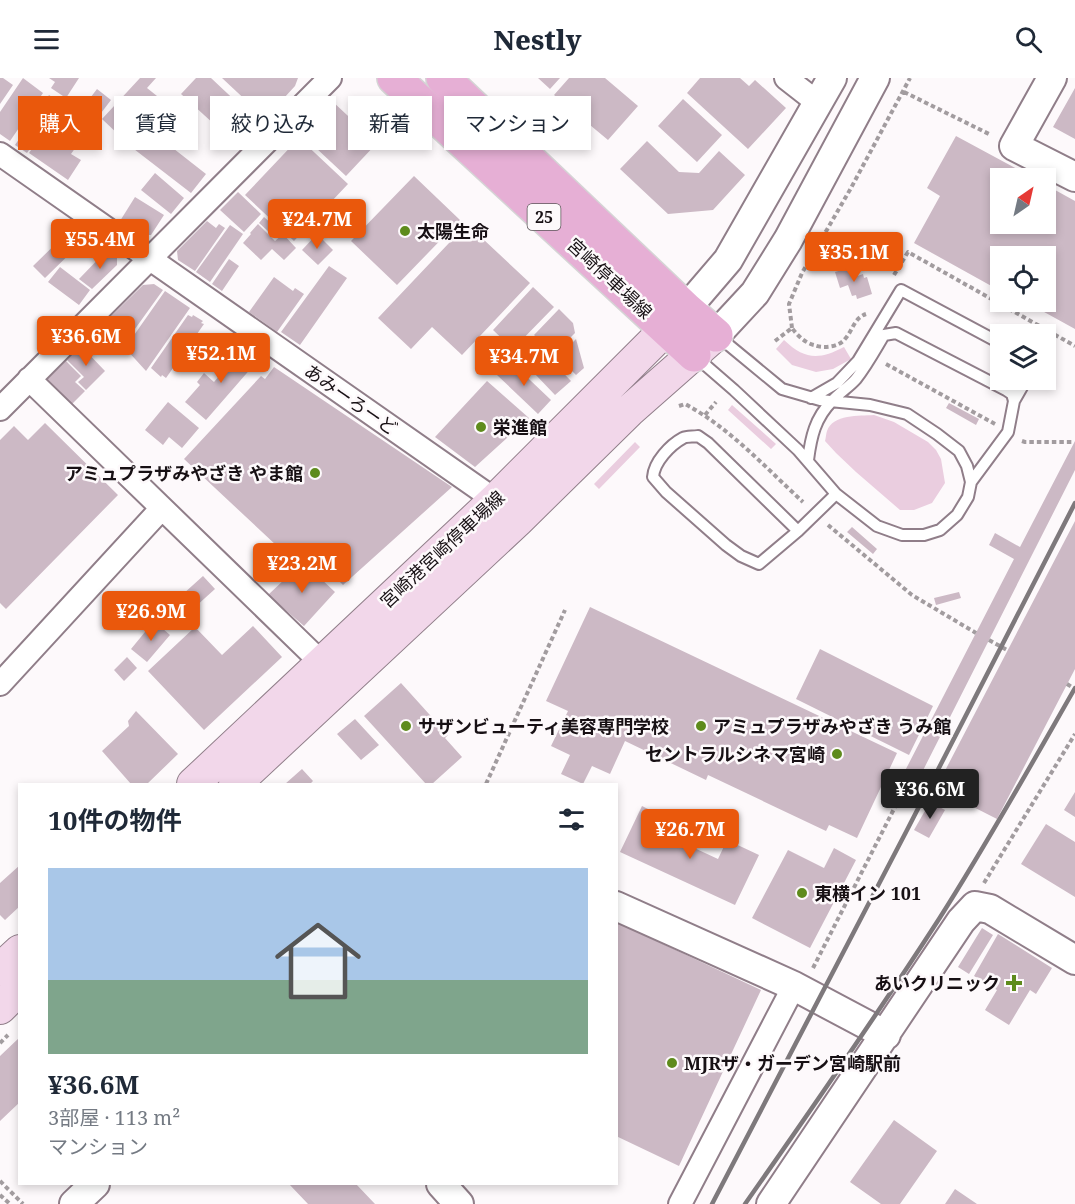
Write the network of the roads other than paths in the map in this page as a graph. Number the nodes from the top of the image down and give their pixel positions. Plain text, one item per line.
1 (330, 78) edge
2 (394, 78) edge
3 (443, 78) edge
4 (786, 78) edge
5 (832, 78) edge
6 (875, 78) edge
7 (1052, 78) edge
8 (427, 90) edge
9 (818, 103) junction
10 (0, 154) edge
11 (1075, 177) edge
12 (149, 258) junction
13 (676, 319) junction
14 (990, 338) edge
15 (705, 345) junction
16 (868, 353) junction
17 (29, 379) junction
18 (1020, 390) edge
19 (811, 398) junction
20 (831, 401) junction
21 (1014, 401) junction
22 (0, 409) edge
23 (808, 460) junction
24 (971, 482) junction
25 (836, 494) junction
26 (162, 508) junction
27 (506, 510) junction
28 (798, 531) junction
29 (332, 673) junction
30 (0, 684) edge
31 (195, 783) edge
32 (236, 783) edge
33 (618, 907) edge
34 (1075, 960) edge
35 (11, 964) edge
36 (803, 978) junction
37 (0, 1008) edge
38 (886, 1035) junction
39 (94, 1185) edge
40 (442, 1185) edge
41 (74, 1204) edge
42 (459, 1204) edge
43 (680, 1204) edge
44 (771, 1204) edge

1 - 12 street
2 - 8 main road, 宮崎停車場線 / 25
3 - 13 main road, 宮崎停車場線 / 25
4 - 9 street
5 - 9 street
6 - 15 street
7 - 11 street
8 - 13 main road, 宮崎停車場線 / 25
9 - 13 street
10 - 12 street, あみーろーど
12 - 17 street
12 - 27 street, あみーろーど
13 - 15 main road, 宮崎停車場線 / 25
13 - 27 main road, 宮崎港宮崎停車場線
14 - 16 lane
15 - 19 lane
15 - 23 lane
15 - 27 main road, 宮崎港宮崎停車場線
16 - 19 lane
16 - 20 lane
16 - 21 lane
17 - 22 street
17 - 26 street
18 - 21 lane
19 - 20 lane
20 - 23 lane
20 - 24 lane
21 - 24 lane
23 - 25 lane
24 - 25 lane
25 - 28 lane
26 - 29 street
26 - 30 street
27 - 29 main road, 宮崎港宮崎停車場線
28 - 28 lane
29 - 31 main road, 宮崎港宮崎停車場線
29 - 32 main road, 宮崎港宮崎停車場線
33 - 36 street
34 - 38 street
35 - 37 main road
36 - 38 street
36 - 43 street
38 - 44 street
39 - 41 street
40 - 42 street

